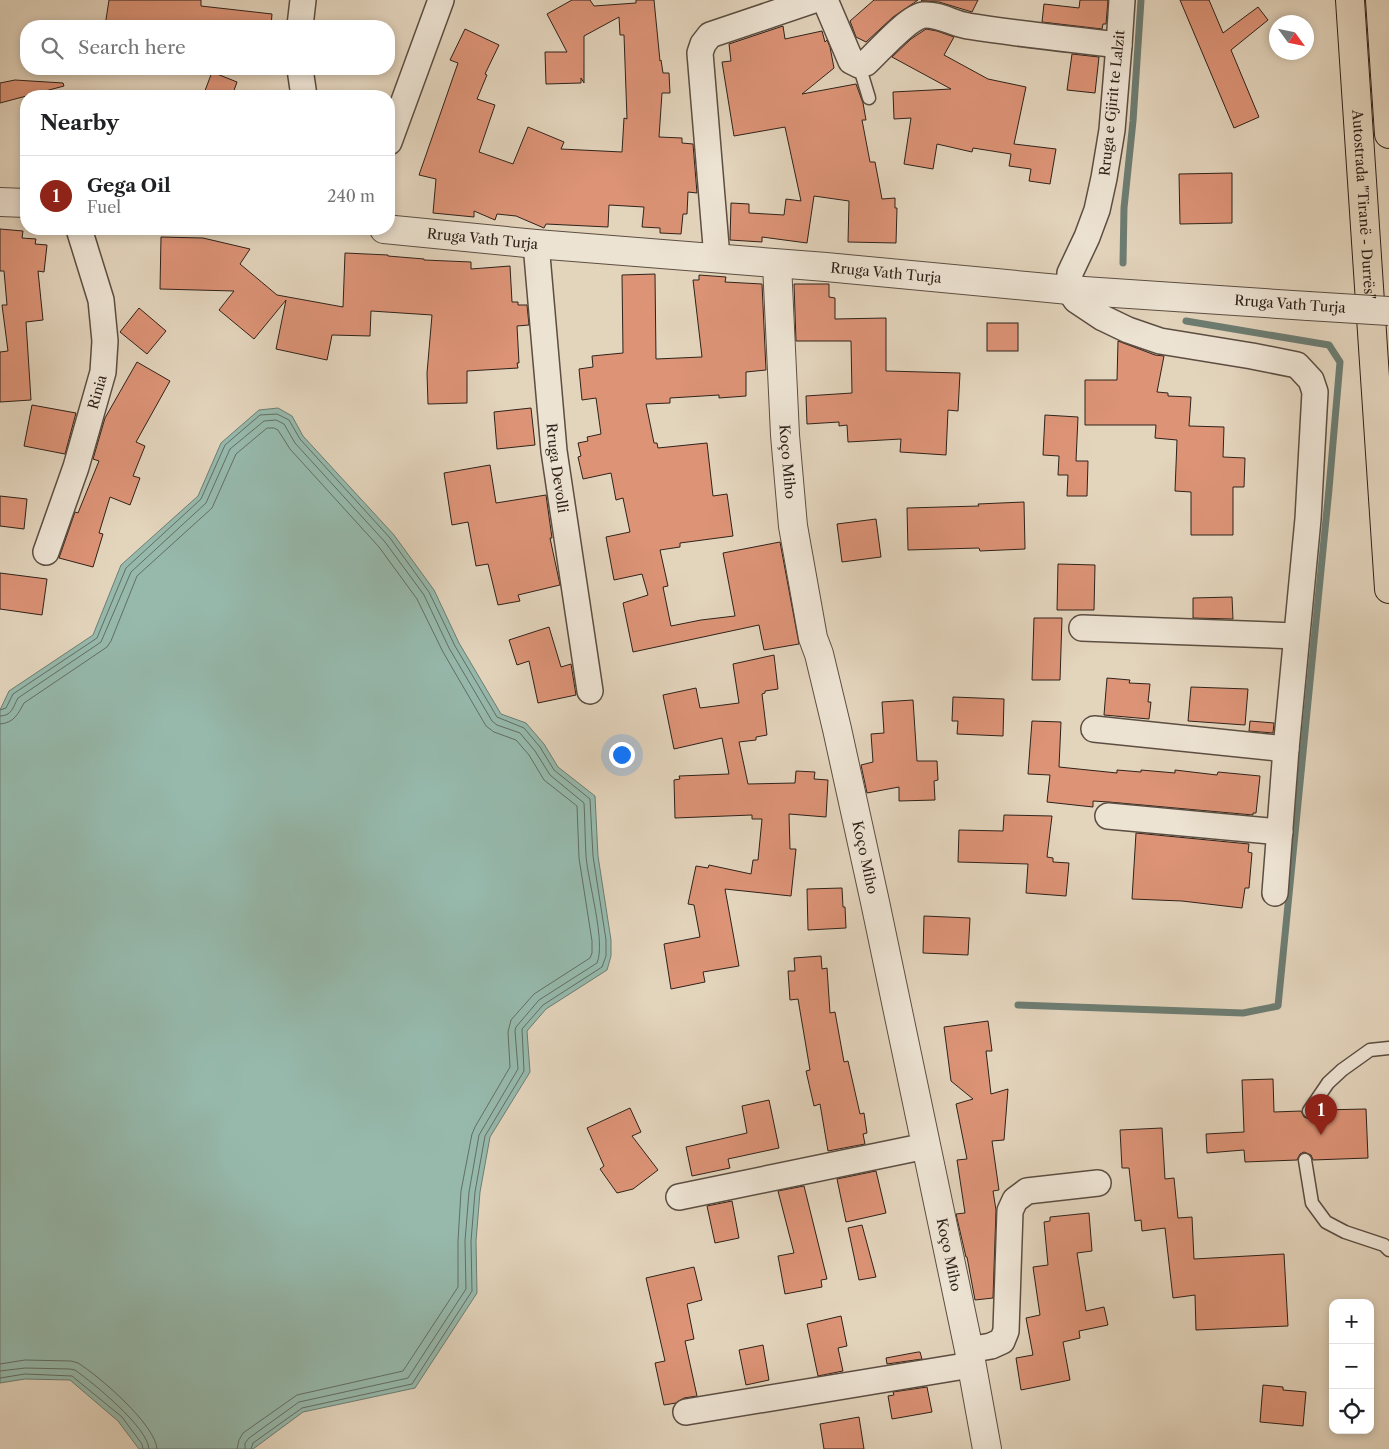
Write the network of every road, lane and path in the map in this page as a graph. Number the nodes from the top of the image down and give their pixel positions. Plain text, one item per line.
1 (303, 0) edge
2 (440, 0) edge
3 (814, 0) edge
4 (825, 0) edge
5 (1122, 0) edge
6 (1350, 0) edge
7 (1380, 0) edge
8 (301, 20) edge
9 (1119, 45) junction
10 (859, 65) junction
11 (301, 75) edge
12 (303, 90) edge
13 (869, 98) dead end
14 (395, 125) edge
15 (1389, 134) edge
16 (0, 202) edge
17 (20, 203) edge
18 (395, 230) edge
19 (81, 235) edge
20 (536, 244) junction
21 (717, 258) junction
22 (777, 264) junction
23 (1069, 290) junction
24 (1389, 311) edge
25 (46, 552) dead end
26 (1389, 589) edge
27 (1082, 628) dead end
28 (1296, 636) junction
29 (590, 691) dead end
30 (1094, 729) dead end
31 (1286, 750) junction
32 (1108, 816) dead end
33 (1280, 832) junction
34 (1275, 893) dead end
35 (1389, 1048) edge
36 (1309, 1110) dead end
37 (926, 1146) junction
38 (1305, 1160) dead end
39 (1098, 1183) dead end
40 (679, 1198) dead end
41 (1389, 1250) edge
42 (970, 1358) junction
43 (686, 1412) dead end
44 (988, 1449) edge

1 - 8 street
2 - 14 street
3 - 21 street
4 - 10 street
5 - 9 street, Rruga e Gjirit te Lalzit
6 - 26 highway, Autostrada "Tiranë - Durrës"
7 - 15 highway
9 - 10 street
9 - 23 street, Rruga e Gjirit te Lalzit
10 - 13 lane
11 - 12 street
16 - 17 street
18 - 20 street, Rruga Vath Turja
19 - 25 street, Rinia
20 - 21 street, Rruga Vath Turja
20 - 29 street, Rruga Devolli
21 - 22 street, Rruga Vath Turja
22 - 23 street, Rruga Vath Turja
22 - 37 street, Koço Miho
23 - 24 street, Rruga Vath Turja, bridge
23 - 28 street
27 - 28 street
28 - 31 street
30 - 31 street
31 - 33 street
32 - 33 street
33 - 34 street
35 - 36 lane
37 - 40 street
37 - 42 street, Koço Miho
38 - 41 lane
39 - 42 street
42 - 43 street
42 - 44 street, Koço Miho

